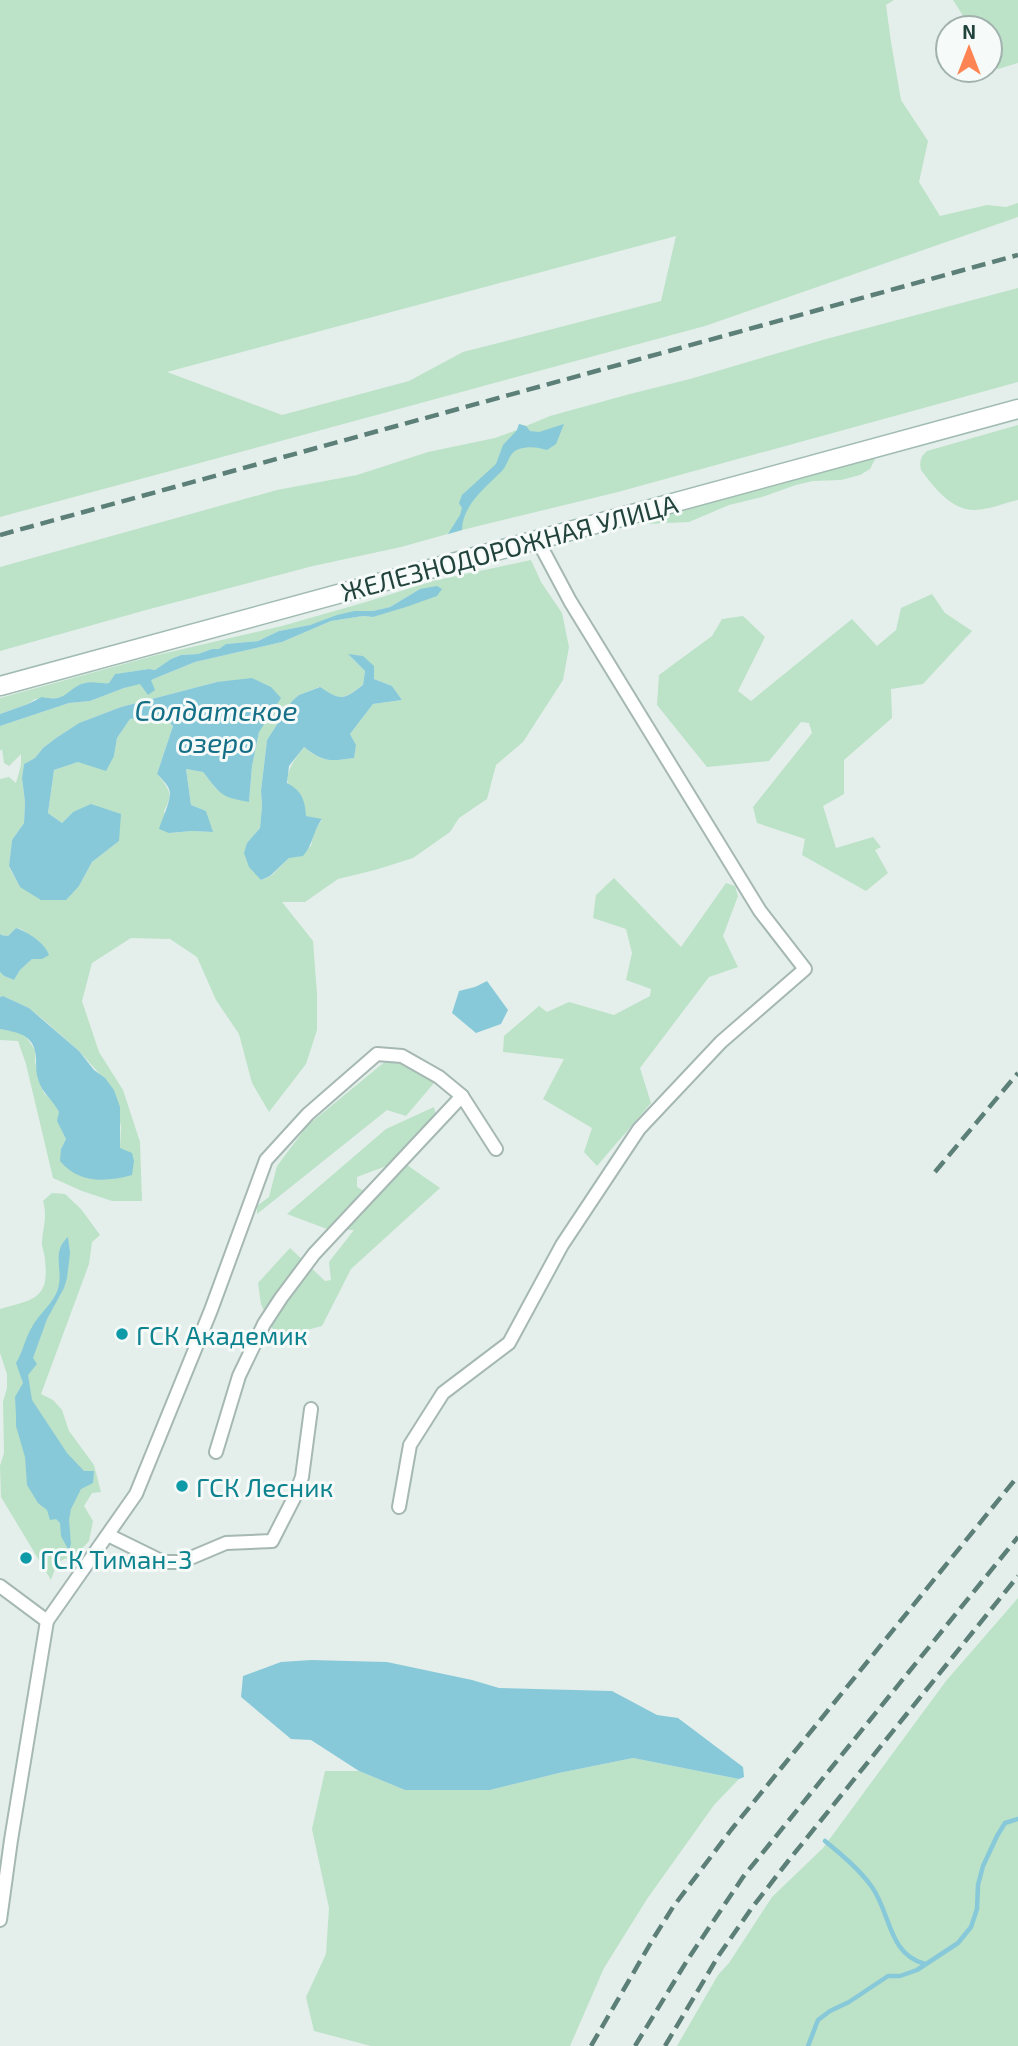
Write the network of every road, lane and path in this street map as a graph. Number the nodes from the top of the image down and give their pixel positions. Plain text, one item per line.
1 (1018, 409) edge
2 (537, 539) junction
3 (0, 686) edge
4 (462, 1096) junction
5 (496, 1149) dead end
6 (310, 1409) dead end
7 (216, 1452) dead end
8 (399, 1507) dead end
9 (108, 1535) junction
10 (0, 1586) edge
11 (47, 1620) junction
12 (0, 1920) edge

1 - 2 main road, ЖЕЛЕЗНОДОРОЖНАЯ УЛИЦА
2 - 3 main road, ЖЕЛЕЗНОДОРОЖНАЯ УЛИЦА
2 - 8 street
4 - 5 street
4 - 7 street
4 - 9 street
6 - 9 street
9 - 11 street
10 - 11 street
11 - 12 street

